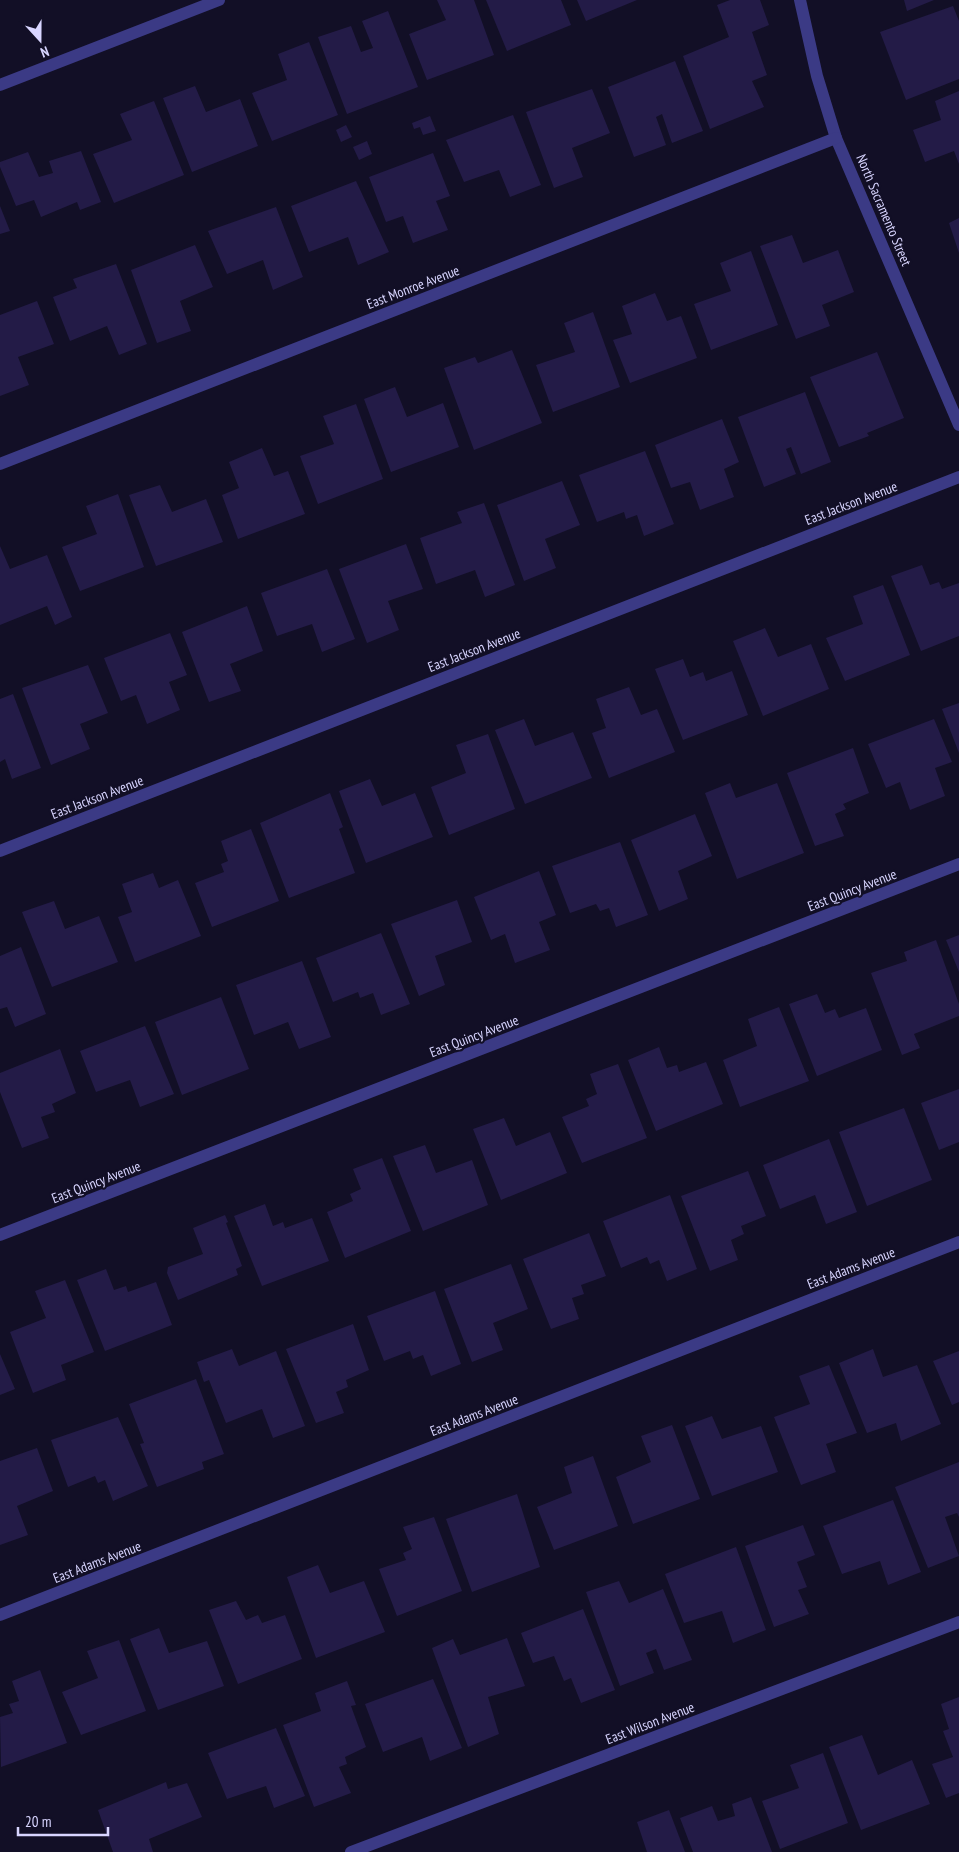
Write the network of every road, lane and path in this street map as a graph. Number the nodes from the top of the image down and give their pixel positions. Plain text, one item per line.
1 (220, 0) edge
2 (800, 0) edge
3 (0, 85) edge
4 (836, 138) junction
5 (959, 425) edge
6 (0, 464) edge
7 (959, 477) edge
8 (0, 851) edge
9 (959, 864) edge
10 (0, 1235) edge
11 (959, 1242) edge
12 (0, 1615) edge
13 (959, 1622) edge
14 (351, 1852) edge

1 - 3 street
2 - 4 street, North Sacramento Street
4 - 5 street, North Sacramento Street
4 - 6 street, East Monroe Avenue
7 - 8 street, East Jackson Avenue
9 - 10 street, East Quincy Avenue
11 - 12 street, East Adams Avenue
13 - 14 street, East Wilson Avenue

